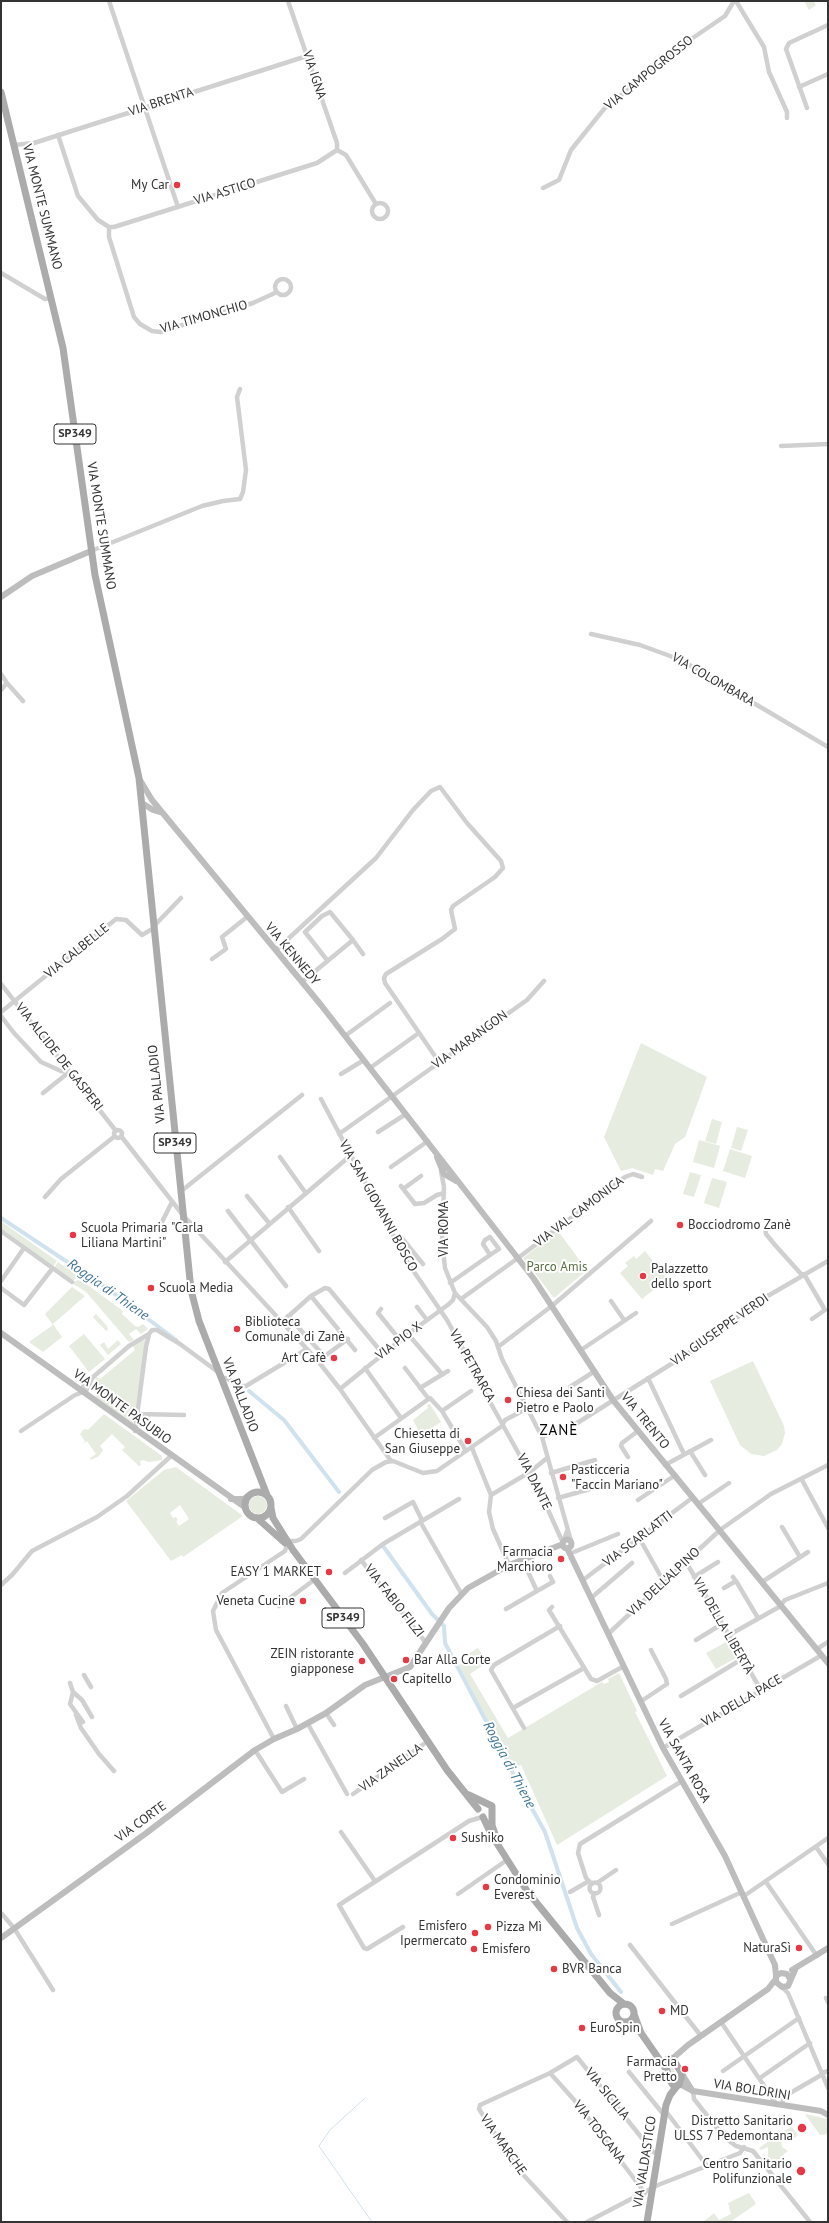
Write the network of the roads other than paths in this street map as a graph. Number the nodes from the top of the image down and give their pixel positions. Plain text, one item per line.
1 (109, 1) edge
2 (288, 1) edge
3 (735, 1) edge
4 (828, 25) edge
5 (307, 56) junction
6 (828, 74) edge
7 (799, 87) junction
8 (1, 92) edge
9 (145, 107) junction
10 (806, 108) dead end
11 (787, 118) dead end
12 (58, 135) junction
13 (14, 145) junction
14 (337, 150) junction
15 (544, 188) dead end
16 (376, 204) dead end
17 (178, 207) junction
18 (109, 227) junction
19 (1, 273) edge
20 (277, 292) dead end
21 (52, 298) junction
22 (240, 389) dead end
23 (828, 444) edge
24 (781, 446) dead end
25 (91, 551) junction
26 (1, 597) edge
27 (591, 634) dead end
28 (1, 674) edge
29 (7, 683) junction
30 (1, 690) edge
31 (23, 701) dead end
32 (828, 747) edge
33 (139, 778) junction
34 (152, 800) junction
35 (141, 801) junction
36 (153, 810) junction
37 (163, 813) junction
38 (143, 819) junction
39 (181, 898) dead end
40 (248, 917) junction
41 (154, 927) junction
42 (353, 940) junction
43 (276, 950) junction
44 (363, 954) dead end
45 (212, 959) dead end
46 (327, 960) junction
47 (544, 981) dead end
48 (302, 982) junction
49 (1, 984) edge
50 (16, 1001) junction
51 (390, 1003) dead end
52 (1, 1012) edge
53 (1, 1016) edge
54 (416, 1035) dead end
55 (345, 1036) junction
56 (364, 1060) junction
57 (438, 1062) junction
58 (370, 1068) junction
59 (69, 1072) junction
60 (341, 1074) dead end
61 (43, 1093) dead end
62 (302, 1095) dead end
63 (393, 1097) junction
64 (321, 1099) dead end
65 (406, 1114) junction
66 (116, 1131) junction
67 (378, 1132) dead end
68 (339, 1134) junction
69 (115, 1136) junction
70 (121, 1136) junction
71 (428, 1142) junction
72 (350, 1156) junction
73 (280, 1157) dead end
74 (443, 1166) junction
75 (391, 1167) dead end
76 (450, 1175) junction
77 (421, 1176) dead end
78 (642, 1177) dead end
79 (444, 1187) junction
80 (180, 1192) junction
81 (305, 1192) junction
82 (444, 1193) junction
83 (247, 1196) dead end
84 (45, 1197) dead end
85 (172, 1202) junction
86 (288, 1207) junction
87 (228, 1211) dead end
88 (182, 1214) junction
89 (651, 1221) dead end
90 (269, 1223) junction
91 (160, 1226) dead end
92 (765, 1227) dead end
93 (1, 1232) edge
94 (497, 1232) junction
95 (394, 1237) junction
96 (490, 1237) junction
97 (251, 1239) junction
98 (24, 1248) junction
99 (319, 1251) dead end
100 (490, 1255) junction
101 (518, 1258) junction
102 (828, 1261) edge
103 (225, 1262) junction
104 (423, 1264) dead end
105 (52, 1269) junction
106 (803, 1275) junction
107 (1, 1280) edge
108 (72, 1282) dead end
109 (450, 1283) junction
110 (286, 1286) dead end
111 (1, 1288) edge
112 (455, 1293) junction
113 (311, 1296) junction
114 (461, 1299) junction
115 (453, 1300) junction
116 (611, 1301) dead end
117 (553, 1305) junction
118 (466, 1306) junction
119 (417, 1307) dead end
120 (381, 1309) dead end
121 (440, 1310) junction
122 (636, 1313) dead end
123 (288, 1316) junction
124 (812, 1319) dead end
125 (427, 1320) junction
126 (624, 1320) junction
127 (282, 1322) junction
128 (149, 1334) junction
129 (408, 1334) junction
130 (2, 1335) edge
131 (348, 1339) junction
132 (400, 1340) junction
133 (498, 1347) junction
134 (307, 1349) junction
135 (355, 1350) dead end
136 (582, 1350) junction
137 (383, 1354) junction
138 (324, 1356) junction
139 (318, 1361) junction
140 (365, 1368) junction
141 (405, 1368) dead end
142 (448, 1370) dead end
143 (595, 1371) junction
144 (442, 1374) junction
145 (220, 1375) junction
146 (92, 1378) junction
147 (648, 1378) junction
148 (84, 1383) junction
149 (71, 1384) junction
150 (90, 1386) junction
151 (570, 1387) dead end
152 (340, 1388) junction
153 (420, 1388) junction
154 (82, 1392) junction
155 (471, 1392) dead end
156 (428, 1398) junction
157 (92, 1399) junction
158 (613, 1400) junction
159 (526, 1409) junction
160 (442, 1411) junction
161 (138, 1414) junction
162 (184, 1415) dead end
163 (401, 1418) junction
164 (503, 1423) junction
165 (135, 1430) junction
166 (21, 1431) dead end
167 (638, 1431) junction
168 (542, 1437) junction
169 (374, 1438) junction
170 (711, 1440) dead end
171 (472, 1448) junction
172 (466, 1451) junction
173 (690, 1451) junction
174 (684, 1454) junction
175 (171, 1456) junction
176 (628, 1457) dead end
177 (547, 1458) junction
178 (595, 1460) dead end
179 (391, 1461) junction
180 (665, 1465) junction
181 (828, 1465) edge
182 (258, 1471) junction
183 (530, 1472) junction
184 (551, 1473) junction
185 (705, 1475) dead end
186 (674, 1476) junction
187 (802, 1480) junction
188 (729, 1483) dead end
189 (608, 1484) dead end
190 (251, 1494) junction
191 (267, 1495) junction
192 (491, 1495) junction
193 (231, 1498) junction
194 (558, 1498) junction
195 (692, 1498) junction
196 (459, 1499) dead end
197 (638, 1500) dead end
198 (698, 1504) junction
199 (246, 1508) junction
200 (271, 1508) junction
201 (257, 1518) junction
202 (385, 1518) dead end
203 (421, 1523) junction
204 (276, 1524) junction
205 (782, 1526) dead end
206 (268, 1528) junction
207 (828, 1528) edge
208 (720, 1530) junction
209 (618, 1534) dead end
210 (296, 1541) junction
211 (642, 1543) dead end
212 (566, 1544) junction
213 (288, 1545) junction
214 (574, 1552) junction
215 (808, 1552) dead end
216 (800, 1557) junction
217 (522, 1559) junction
218 (362, 1560) junction
219 (686, 1562) junction
220 (718, 1562) dead end
221 (632, 1563) dead end
222 (509, 1565) junction
223 (577, 1566) junction
224 (344, 1573) dead end
225 (550, 1576) dead end
226 (694, 1577) junction
227 (314, 1580) junction
228 (583, 1580) junction
229 (664, 1582) junction
230 (762, 1582) junction
231 (828, 1583) edge
232 (1, 1585) edge
233 (724, 1588) dead end
234 (537, 1591) junction
235 (461, 1593) junction
236 (591, 1598) junction
237 (780, 1604) junction
238 (279, 1606) dead end
239 (552, 1607) dead end
240 (506, 1609) dead end
241 (758, 1618) junction
242 (722, 1624) junction
243 (560, 1626) junction
244 (608, 1634) junction
245 (729, 1636) junction
246 (696, 1640) dead end
247 (828, 1642) edge
248 (426, 1643) junction
249 (816, 1648) junction
250 (651, 1650) dead end
251 (822, 1655) junction
252 (742, 1659) junction
253 (828, 1663) edge
254 (624, 1666) junction
255 (584, 1668) junction
256 (84, 1675) dead end
257 (386, 1677) junction
258 (70, 1683) dead end
259 (91, 1687) dead end
260 (761, 1690) junction
261 (73, 1692) junction
262 (681, 1696) dead end
263 (640, 1702) junction
264 (286, 1706) dead end
265 (513, 1708) junction
266 (326, 1713) junction
267 (76, 1715) junction
268 (92, 1717) dead end
269 (82, 1722) dead end
270 (308, 1724) junction
271 (334, 1726) dead end
272 (524, 1728) dead end
273 (297, 1729) junction
274 (274, 1739) junction
275 (428, 1741) junction
276 (663, 1748) junction
277 (256, 1750) junction
278 (102, 1754) dead end
279 (103, 1760) junction
280 (114, 1771) dead end
281 (304, 1778) dead end
282 (682, 1781) junction
283 (462, 1790) junction
284 (347, 1794) dead end
285 (353, 1794) dead end
286 (484, 1802) junction
287 (480, 1814) junction
288 (492, 1814) junction
289 (341, 1832) dead end
290 (828, 1838) edge
291 (497, 1844) junction
292 (816, 1847) junction
293 (508, 1860) junction
294 (828, 1864) edge
295 (616, 1870) dead end
296 (375, 1881) junction
297 (590, 1882) junction
298 (766, 1882) junction
299 (597, 1883) junction
300 (570, 1892) dead end
301 (595, 1893) junction
302 (458, 1894) dead end
303 (743, 1894) junction
304 (2, 1914) dead end
305 (599, 1915) dead end
306 (672, 1924) dead end
307 (403, 1927) dead end
308 (14, 1928) junction
309 (1, 1938) edge
310 (630, 1945) dead end
311 (828, 1948) edge
312 (817, 1956) junction
313 (775, 1965) junction
314 (795, 1970) junction
315 (784, 1973) junction
316 (782, 1982) junction
317 (53, 1990) dead end
318 (610, 1993) junction
319 (624, 2004) junction
320 (616, 2012) junction
321 (634, 2014) junction
322 (799, 2018) junction
323 (627, 2022) junction
324 (720, 2022) junction
325 (641, 2032) junction
326 (701, 2036) junction
327 (693, 2042) junction
328 (810, 2043) junction
329 (654, 2049) junction
330 (744, 2055) junction
331 (671, 2058) junction
332 (678, 2066) junction
333 (723, 2071) dead end
334 (828, 2071) edge
335 (629, 2072) dead end
336 (550, 2073) junction
337 (668, 2073) junction
338 (682, 2074) junction
339 (822, 2074) junction
340 (760, 2078) junction
341 (679, 2085) junction
342 (828, 2088) edge
343 (693, 2094) junction
344 (779, 2105) junction
345 (665, 2110) junction
346 (828, 2114) edge
347 (744, 2147) junction
348 (658, 2154) junction
349 (707, 2166) junction
350 (652, 2189) junction
351 (645, 2193) junction
352 (567, 2222) edge
353 (587, 2222) edge
354 (647, 2222) edge
355 (810, 2222) edge

1 - 9 street
2 - 5 street, VIA IGNA
3 - 11 street
3 - 15 street, VIA CAMPOGROSSO
4 - 7 street
5 - 9 street, VIA BRENTA
5 - 14 street, VIA IGNA
6 - 7 street
7 - 10 street
8 - 13 main road, VIA MONTE SUMMANO / SP349
9 - 12 street, VIA BRENTA
9 - 17 street
12 - 13 street, VIA BRENTA
12 - 18 street
13 - 21 main road, VIA MONTE SUMMANO / SP349
14 - 16 street
14 - 17 street, VIA ASTICO
17 - 18 street, VIA ASTICO
18 - 20 street, VIA TIMONCHIO
19 - 21 street
21 - 25 main road, VIA MONTE SUMMANO / SP349
22 - 25 street
23 - 24 street
25 - 26 street
25 - 33 main road, VIA MONTE SUMMANO / SP349
27 - 32 street, VIA COLOMBARA
28 - 29 street
29 - 30 street
29 - 31 street
33 - 34 street, VIA KENNEDY
33 - 35 main road, VIA MONTE SUMMANO / SP349
34 - 35 street
34 - 37 street, VIA KENNEDY
35 - 36 street
35 - 38 main road, VIA PALLADIO / SP349
36 - 37 street
36 - 38 street
37 - 40 street, VIA KENNEDY
38 - 41 main road, VIA PALLADIO / SP349
39 - 41 street
40 - 43 street, VIA KENNEDY
40 - 45 street
41 - 50 street, VIA CALBELLE
41 - 80 main road, VIA PALLADIO / SP349
42 - 44 street
42 - 46 street
42 - 46 street
43 - 48 street, VIA KENNEDY
43 - 57 street
46 - 48 street
47 - 57 street, VIA MARANGON
48 - 55 street, VIA KENNEDY
49 - 50 street, VIA ALCIDE DE GASPERI
50 - 52 street, VIA CALBELLE
50 - 59 street, VIA ALCIDE DE GASPERI
51 - 55 street
53 - 59 street
54 - 58 street
55 - 56 street, VIA KENNEDY
56 - 58 street, VIA KENNEDY
56 - 60 street
57 - 63 street, VIA MARANGON
58 - 63 street, VIA KENNEDY
59 - 61 street
59 - 66 street, VIA ALCIDE DE GASPERI
62 - 80 street
63 - 65 street, VIA KENNEDY
63 - 68 street, VIA MARANGON
64 - 68 street, VIA SAN GIOVANNI BOSCO
65 - 67 street
65 - 71 street, VIA KENNEDY
66 - 69 street
66 - 70 street, VIA ALCIDE DE GASPERI
68 - 72 street, VIA SAN GIOVANNI BOSCO
69 - 70 street
69 - 84 street
70 - 85 street, VIA ALCIDE DE GASPERI
71 - 74 street, VIA KENNEDY
71 - 75 street
72 - 81 street
72 - 95 street, VIA SAN GIOVANNI BOSCO
73 - 81 street
74 - 76 street, VIA TRENTO
74 - 79 street, VIA ROMA
76 - 79 street, VIA ROMA
76 - 94 street, VIA TRENTO
77 - 82 street, VIA ROMA
78 - 101 street, VIA VAL CAMONICA
79 - 82 street, VIA ROMA
80 - 88 main road, VIA PALLADIO / SP349
81 - 86 street
82 - 109 street, VIA ROMA
83 - 90 street
85 - 88 street, VIA ALCIDE DE GASPERI
85 - 91 street
86 - 90 street
86 - 99 street
87 - 97 street
88 - 103 street, VIA ALCIDE DE GASPERI
88 - 145 main road, VIA PALLADIO / SP349
89 - 117 street
90 - 97 street
92 - 106 street
93 - 98 street
94 - 96 street
94 - 101 street, VIA TRENTO
95 - 104 street
95 - 121 street, VIA SAN GIOVANNI BOSCO
96 - 100 street
96 - 100 street
97 - 103 street
97 - 110 street
98 - 105 street
98 - 107 street
100 - 109 street
101 - 114 street, VIA VAL CAMONICA
101 - 117 street, VIA TRENTO
102 - 106 street, VIA GIUSEPPE VERDI
103 - 127 street, VIA ALCIDE DE GASPERI
105 - 108 street
105 - 111 street
106 - 124 street
106 - 147 street, VIA GIUSEPPE VERDI
109 - 112 street, VIA ROMA
112 - 114 street, VIA ROMA
112 - 115 street
113 - 123 street
113 - 131 street
113 - 137 street
114 - 118 street, VIA ROMA
115 - 118 street, VIA ROMA
115 - 121 street, VIA PIO X
116 - 126 street
117 - 133 street
117 - 136 street, VIA TRENTO
118 - 133 street, VIA ROMA
119 - 125 street
120 - 132 street
121 - 125 street, VIA PIO X
121 - 164 street, VIA PETRARCA
122 - 126 street
123 - 127 street
123 - 138 street
125 - 129 street, VIA PIO X
126 - 136 street
127 - 134 street, VIA ALCIDE DE GASPERI
128 - 145 street
128 - 146 street
128 - 161 street
129 - 132 street, VIA PIO X
129 - 144 street
130 - 149 street, VIA MONTE PASUBIO
131 - 135 street
131 - 138 street
132 - 137 street, VIA PIO X
133 - 159 street, VIA ROMA
134 - 139 street, VIA ALCIDE DE GASPERI
134 - 145 street
136 - 143 street, VIA TRENTO
137 - 140 street, VIA PIO X
138 - 139 street
139 - 152 street, VIA ALCIDE DE GASPERI
140 - 152 street, VIA PIO X
140 - 163 street
141 - 153 street
142 - 144 street
143 - 151 street
143 - 158 street, VIA TRENTO
144 - 153 street
145 - 182 main road, VIA PALLADIO / SP349
146 - 148 street
146 - 150 street
147 - 158 street, VIA GIUSEPPE VERDI
147 - 174 street
148 - 149 street
148 - 154 street
149 - 154 street, VIA MONTE PASUBIO
150 - 154 street
150 - 157 street
152 - 169 street, VIA ALCIDE DE GASPERI
153 - 156 street
154 - 157 street, VIA MONTE PASUBIO
154 - 166 street
155 - 160 street
156 - 160 street
156 - 163 street
157 - 165 street, VIA MONTE PASUBIO
158 - 167 street, VIA TRENTO
158 - 168 street, VIA GIUSEPPE VERDI
159 - 164 street
159 - 168 street, VIA ROMA
160 - 172 street
161 - 162 street
161 - 165 street
163 - 169 street
164 - 171 street
164 - 183 street, VIA DANTE
165 - 175 street, VIA MONTE PASUBIO
167 - 176 street
167 - 180 street, VIA TRENTO
168 - 177 street, VIA ROMA
169 - 179 street, VIA ALCIDE DE GASPERI
170 - 173 street
171 - 172 street
171 - 192 street
172 - 179 street
173 - 174 street
173 - 185 street
174 - 180 street
175 - 193 street, VIA MONTE PASUBIO
175 - 232 street
177 - 183 street
177 - 184 street
178 - 184 street
179 - 210 street
180 - 186 street, VIA TRENTO
181 - 187 street, VIA DELL'ALPINO
182 - 190 main road
182 - 191 main road, SP349
183 - 192 street
183 - 212 street, VIA DANTE
184 - 194 street
186 - 195 street, VIA TRENTO
186 - 197 street
187 - 207 street
187 - 208 street, VIA DELL'ALPINO
188 - 198 street
189 - 194 street
190 - 191 main road
190 - 193 street
190 - 199 main road
191 - 200 main road, SP349
192 - 222 street
193 - 199 street, VIA MONTE PASUBIO
194 - 212 street
195 - 198 street, VIA TRENTO
195 - 228 street, VIA SCARLATTI
196 - 203 street
198 - 208 street, VIA TRENTO
199 - 201 main road, SP349
200 - 201 main road
200 - 204 main road, SP349
201 - 206 main road, SP349
202 - 203 street
203 - 218 street
203 - 235 street
204 - 206 main road
204 - 213 main road, SP349
205 - 216 street
206 - 213 main road, SP349
208 - 219 street, VIA DELL'ALPINO
208 - 230 street, VIA TRENTO
209 - 214 street
210 - 213 street
210 - 213 street
211 - 229 street
212 - 214 street, VIA SANTA ROSA
212 - 217 street
212 - 223 street, VIA SANTA ROSA
213 - 227 main road, SP349
213 - 274 street
214 - 223 street, VIA SANTA ROSA
215 - 216 street
216 - 230 street
217 - 222 street
217 - 234 street
218 - 224 street
218 - 248 street, VIA FABIO FILZI
219 - 226 street, VIA DELLA LIBERTÀ
219 - 229 street, VIA DELL'ALPINO
220 - 226 street
221 - 236 street
222 - 235 street
223 - 228 street, VIA SANTA ROSA
225 - 234 street
226 - 242 street, VIA DELLA LIBERTÀ
227 - 238 street
227 - 257 main road, SP349
228 - 236 street, VIA SANTA ROSA
229 - 244 street, VIA DELL'ALPINO
230 - 237 street, VIA TRENTO
231 - 237 street
233 - 241 street
234 - 240 street
235 - 248 street, VIA CORTE
236 - 244 street, VIA SANTA ROSA
237 - 241 street
237 - 249 street, VIA TRENTO
239 - 243 street
241 - 245 street
242 - 245 street, VIA DELLA LIBERTÀ
242 - 246 street
243 - 255 street
243 - 265 street
244 - 254 street, VIA SANTA ROSA
245 - 252 street, VIA DELLA LIBERTÀ
247 - 249 street
248 - 257 street, VIA CORTE
249 - 251 street, VIA TRENTO
250 - 263 street
251 - 253 street, VIA TRENTO
251 - 260 street, VIA DELLA PACE
252 - 260 street, VIA DELLA LIBERTÀ
252 - 262 street
254 - 255 street
254 - 263 street, VIA SANTA ROSA
255 - 265 street
256 - 259 street
257 - 266 street, VIA CORTE
257 - 275 main road, SP349
258 - 261 street
260 - 276 street, VIA DELLA PACE
261 - 267 street
261 - 268 street
263 - 276 street, VIA SANTA ROSA
264 - 273 street
265 - 272 street
266 - 270 street, VIA CORTE
266 - 271 street
267 - 269 street
267 - 279 street
270 - 273 street, VIA CORTE
270 - 284 street
273 - 274 street, VIA CORTE
274 - 277 street, VIA CORTE
275 - 283 main road, SP349
275 - 285 street, VIA ZANELLA
276 - 282 street, VIA SANTA ROSA
277 - 281 street
277 - 308 street, VIA CORTE
278 - 279 street
279 - 280 street
282 - 297 street
282 - 303 street, VIA SANTA ROSA
283 - 286 main road, SP349
283 - 287 main road, SP349
286 - 287 main road
286 - 288 main road
287 - 288 main road
287 - 291 main road, SP349
287 - 296 street
288 - 291 main road, SP349
289 - 296 street
290 - 292 street
291 - 293 main road, SP349
292 - 294 street
292 - 298 street
293 - 302 street
293 - 318 main road, SP349
295 - 299 street
296 - 307 street
297 - 299 street
297 - 300 street
297 - 301 street
298 - 303 street
298 - 312 street
299 - 301 street
301 - 305 street
303 - 306 street
303 - 313 street, VIA SANTA ROSA
304 - 308 street
308 - 309 street, VIA CORTE
308 - 317 street
310 - 326 street
311 - 312 street
312 - 314 street
313 - 315 street, VIA SANTA ROSA
313 - 316 street, VIA SANTA ROSA
314 - 315 street
314 - 316 street
315 - 316 street
315 - 316 street, VIA SANTA ROSA
316 - 322 street
316 - 324 street
318 - 319 main road
318 - 320 main road
319 - 320 main road
319 - 321 main road
320 - 323 main road
321 - 323 main road
321 - 325 main road
322 - 328 street
322 - 330 street
323 - 325 main road
324 - 326 street
324 - 330 street
325 - 329 main road
326 - 327 street
327 - 331 street
327 - 332 street
328 - 339 street
328 - 340 street
329 - 331 main road
329 - 337 main road
330 - 333 street
330 - 340 street
331 - 332 main road
331 - 337 main road, VIA VALDASTICO
332 - 338 main road
334 - 339 street
335 - 345 street
336 - 348 street, VIA SICILIA
336 - 351 street, VIA TOSCANA
336 - 352 street, VIA MARCHE
337 - 341 main road
337 - 345 main road, VIA VALDASTICO
338 - 341 main road, VIA VALDASTICO
338 - 343 street, VIA BOLDRINI
339 - 342 street
339 - 344 street
340 - 344 street
341 - 343 street
341 - 345 main road, VIA VALDASTICO
343 - 344 street, VIA BOLDRINI
343 - 347 street
344 - 346 street, VIA BOLDRINI
345 - 348 main road, VIA VALDASTICO
345 - 349 street
347 - 349 street
347 - 355 street
348 - 350 main road, VIA VALDASTICO
349 - 350 street
350 - 351 street
350 - 354 main road, VIA VALDASTICO
351 - 353 street

